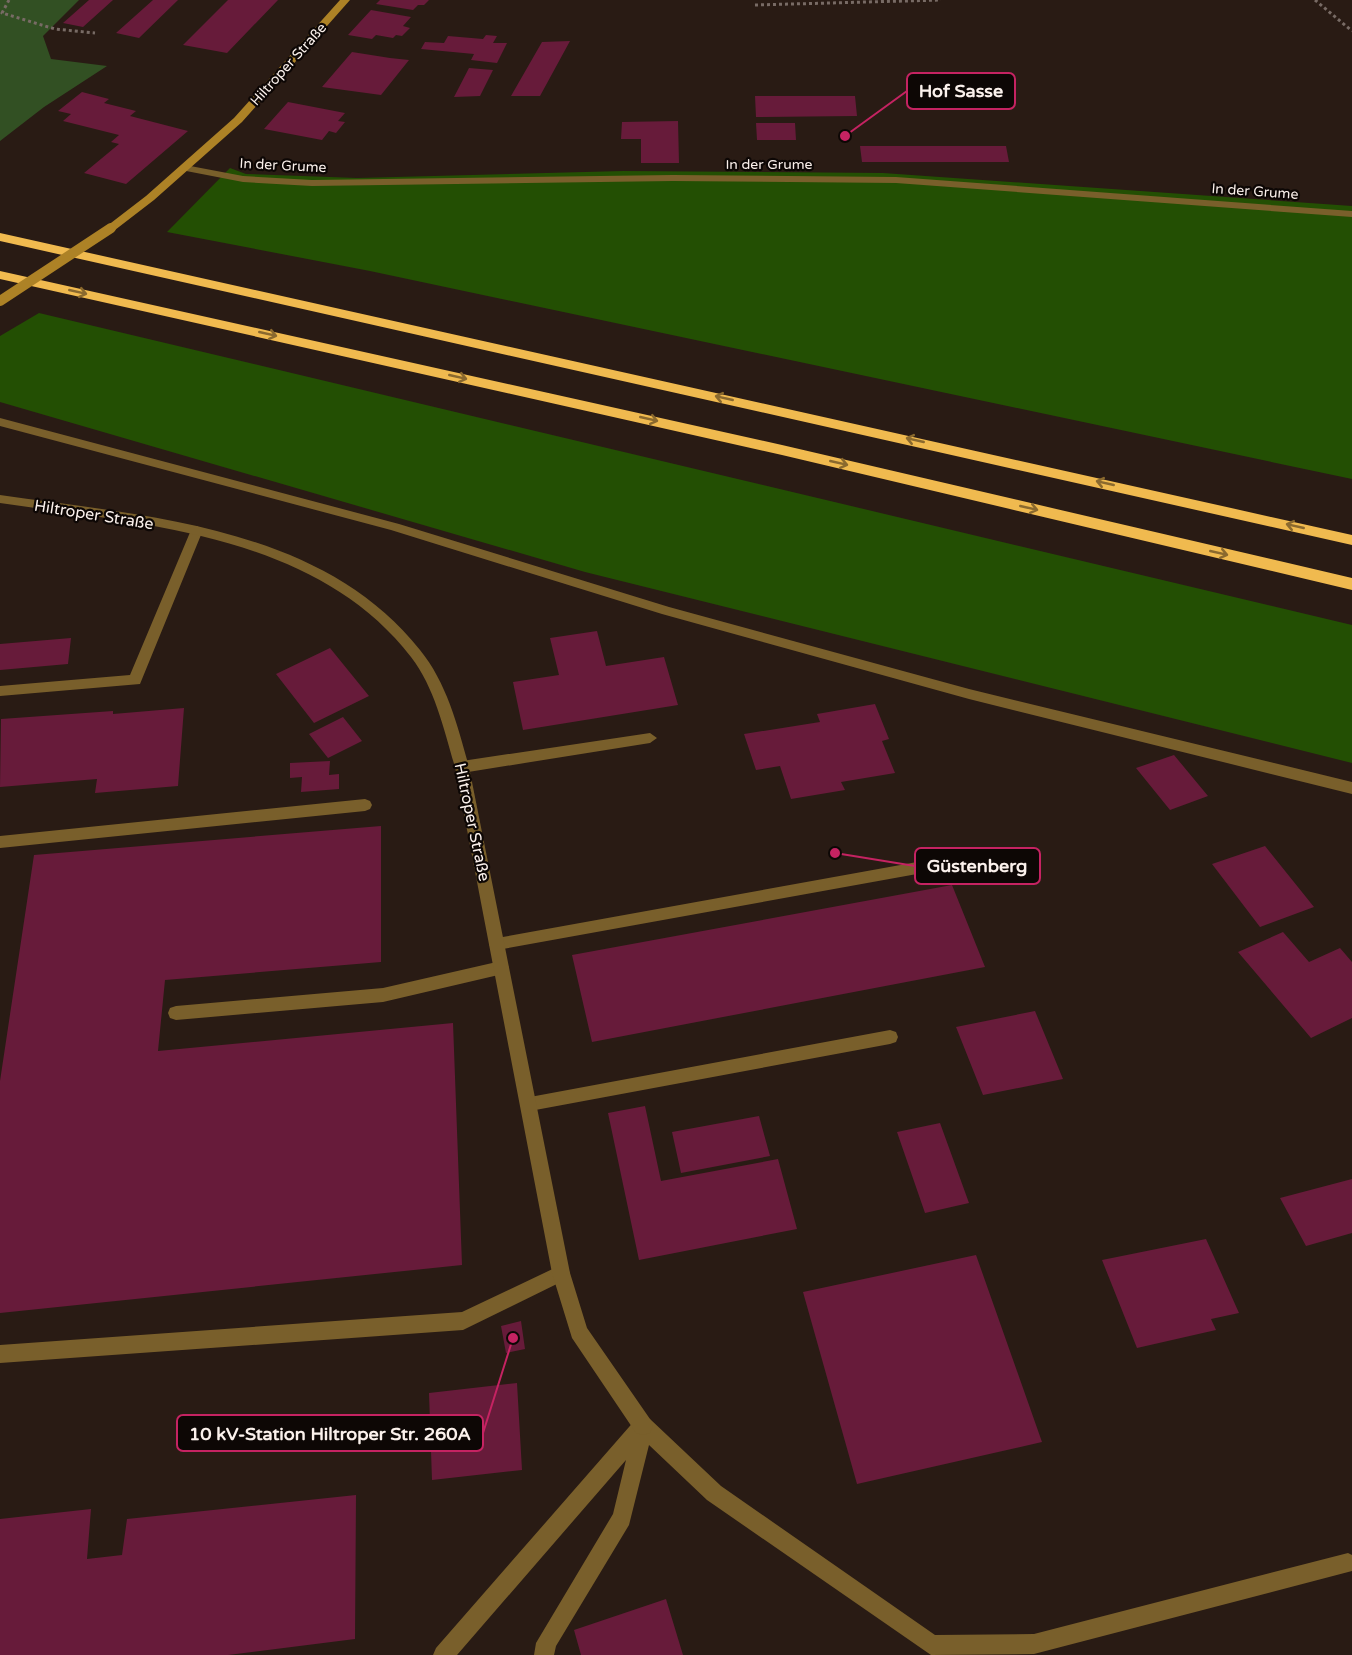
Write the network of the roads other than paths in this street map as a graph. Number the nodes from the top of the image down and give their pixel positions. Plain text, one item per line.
1 (345, 0) edge
2 (185, 168) junction
3 (1352, 214) edge
4 (0, 237) edge
5 (0, 275) edge
6 (0, 301) edge
7 (0, 422) edge
8 (0, 499) edge
9 (197, 530) junction
10 (1352, 540) edge
11 (1352, 584) edge
12 (0, 691) edge
13 (650, 738) dead end
14 (462, 767) junction
15 (1352, 788) edge
16 (365, 805) dead end
17 (0, 842) edge
18 (917, 868) dead end
19 (497, 944) junction
20 (501, 968) junction
21 (176, 1013) dead end
22 (890, 1037) dead end
23 (530, 1104) junction
24 (561, 1272) junction
25 (0, 1354) edge
26 (644, 1426) junction
27 (1348, 1563) dead end
28 (443, 1655) edge
29 (544, 1655) edge

1 - 2 street, Hiltroper Straße
2 - 3 street, In der Grume
2 - 6 street, Hiltroper Straße, bridge
10 -> 4 highway
5 -> 11 highway
7 - 15 street
8 - 9 street, Hiltroper Straße
9 - 12 street
9 - 14 street, Hiltroper Straße
13 - 14 street
14 - 19 street, Hiltroper Straße
16 - 17 street
18 - 19 street
19 - 20 street, Hiltroper Straße
20 - 21 street
20 - 23 street, Hiltroper Straße
22 - 23 street
23 - 24 street, Hiltroper Straße
24 - 25 street
24 - 26 street, Hiltroper Straße
26 - 27 street, Hiltroper Straße
26 - 28 street
26 - 29 street

